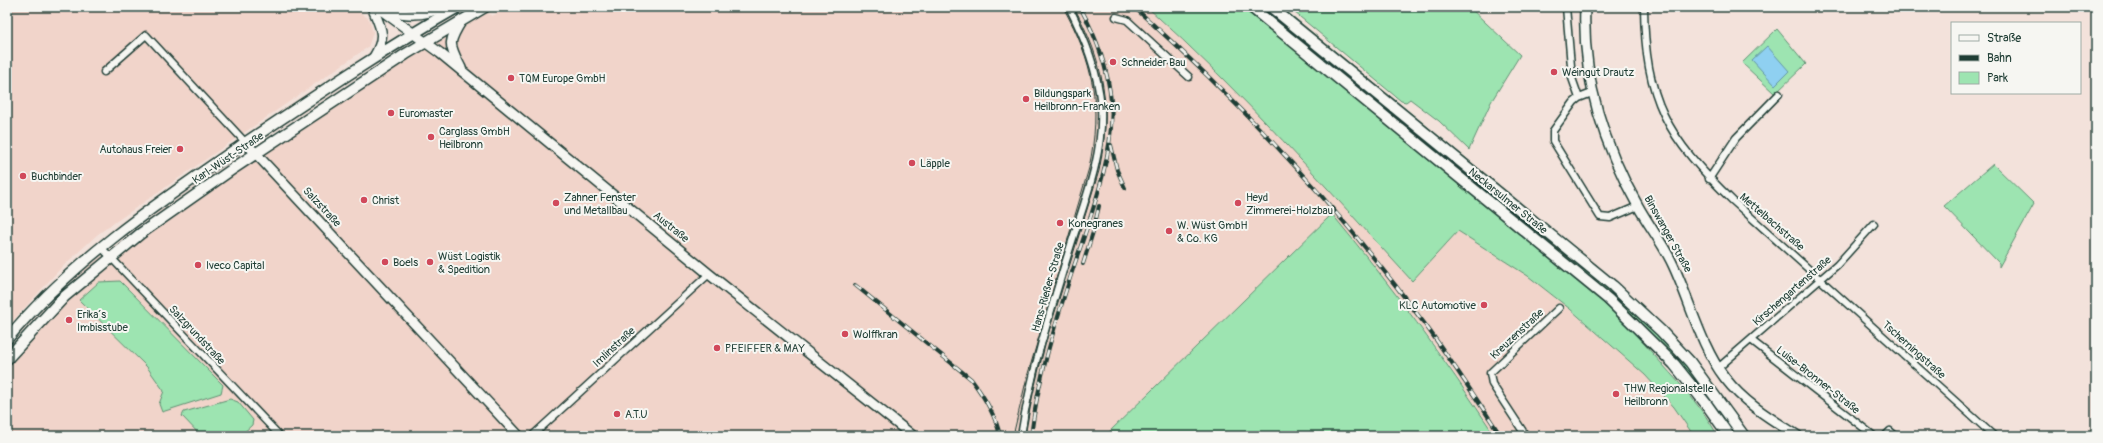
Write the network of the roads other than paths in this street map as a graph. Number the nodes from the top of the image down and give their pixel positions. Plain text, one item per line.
1 (444, 7) edge
2 (458, 7) edge
3 (485, 7) edge
4 (1069, 7) edge
5 (1251, 7) edge
6 (1271, 7) edge
7 (1566, 7) edge
8 (1585, 7) edge
9 (1644, 7) edge
10 (376, 8) edge
11 (1116, 17) dead end
12 (462, 20) junction
13 (413, 33) junction
14 (425, 42) junction
15 (374, 57) junction
16 (462, 71) junction
17 (104, 72) dead end
18 (1190, 77) dead end
19 (1592, 94) junction
20 (1779, 94) dead end
21 (1579, 98) junction
22 (246, 143) junction
23 (256, 154) junction
24 (1709, 178) junction
25 (1638, 206) junction
26 (1874, 224) dead end
27 (101, 247) junction
28 (110, 257) junction
29 (709, 274) junction
30 (1821, 279) junction
31 (1559, 308) dead end
32 (7, 339) edge
33 (1751, 340) junction
34 (7, 359) edge
35 (1718, 368) junction
36 (280, 436) edge
37 (519, 436) edge
38 (532, 436) edge
39 (912, 436) edge
40 (1021, 436) edge
41 (1526, 436) edge
42 (1729, 436) edge
43 (1744, 436) edge
44 (1798, 436) edge
45 (1874, 436) edge
46 (1885, 436) edge
47 (1896, 436) edge
48 (1994, 436) edge

1 - 10 main road
2 - 13 main road, Karl-Wüst-Straße
3 - 12 main road, Karl-Wüst-Straße
4 - 40 street, Hans-Rießer-Straße
5 - 42 main road, Neckarsulmer Straße
6 - 43 main road, Neckarsulmer Straße
7 - 21 street
8 - 19 main road, Binswanger Straße
9 - 24 street, Mettelbachstraße
10 - 13 main road, Austraße
10 - 15 main road
11 - 18 street
12 - 14 main road, Karl-Wüst-Straße
12 - 16 main road
13 - 14 main road, Austraße
13 - 15 main road, Karl-Wüst-Straße
14 - 16 main road, Austraße
14 - 23 main road, Karl-Wüst-Straße
15 - 22 main road, Karl-Wüst-Straße
16 - 29 main road, Austraße
17 - 22 street, Salzstraße
19 - 21 street
19 - 25 main road, Binswanger Straße
20 - 24 street
21 - 25 street
22 - 23 main road, Salzstraße
22 - 27 main road, Karl-Wüst-Straße
23 - 28 main road, Karl-Wüst-Straße
23 - 37 main road, Salzstraße
24 - 30 street, Mettelbachstraße
25 - 35 main road, Binswanger Straße
26 - 30 street, Kirschengartenstraße
27 - 28 street, Salzgrundstraße
27 - 32 main road, Karl-Wüst-Straße
28 - 34 main road, Karl-Wüst-Straße
28 - 36 street, Salzgrundstraße
29 - 38 street, Imlinstraße
29 - 39 main road, Austraße
30 - 33 street, Kirschengartenstraße
30 - 48 street, Tscherningstraße
31 - 41 street, Kreuzenstraße
33 - 35 street, Kirschengartenstraße
33 - 45 street, Luise-Bronner-Straße
35 - 44 main road, Binswanger Straße
46 - 47 street

